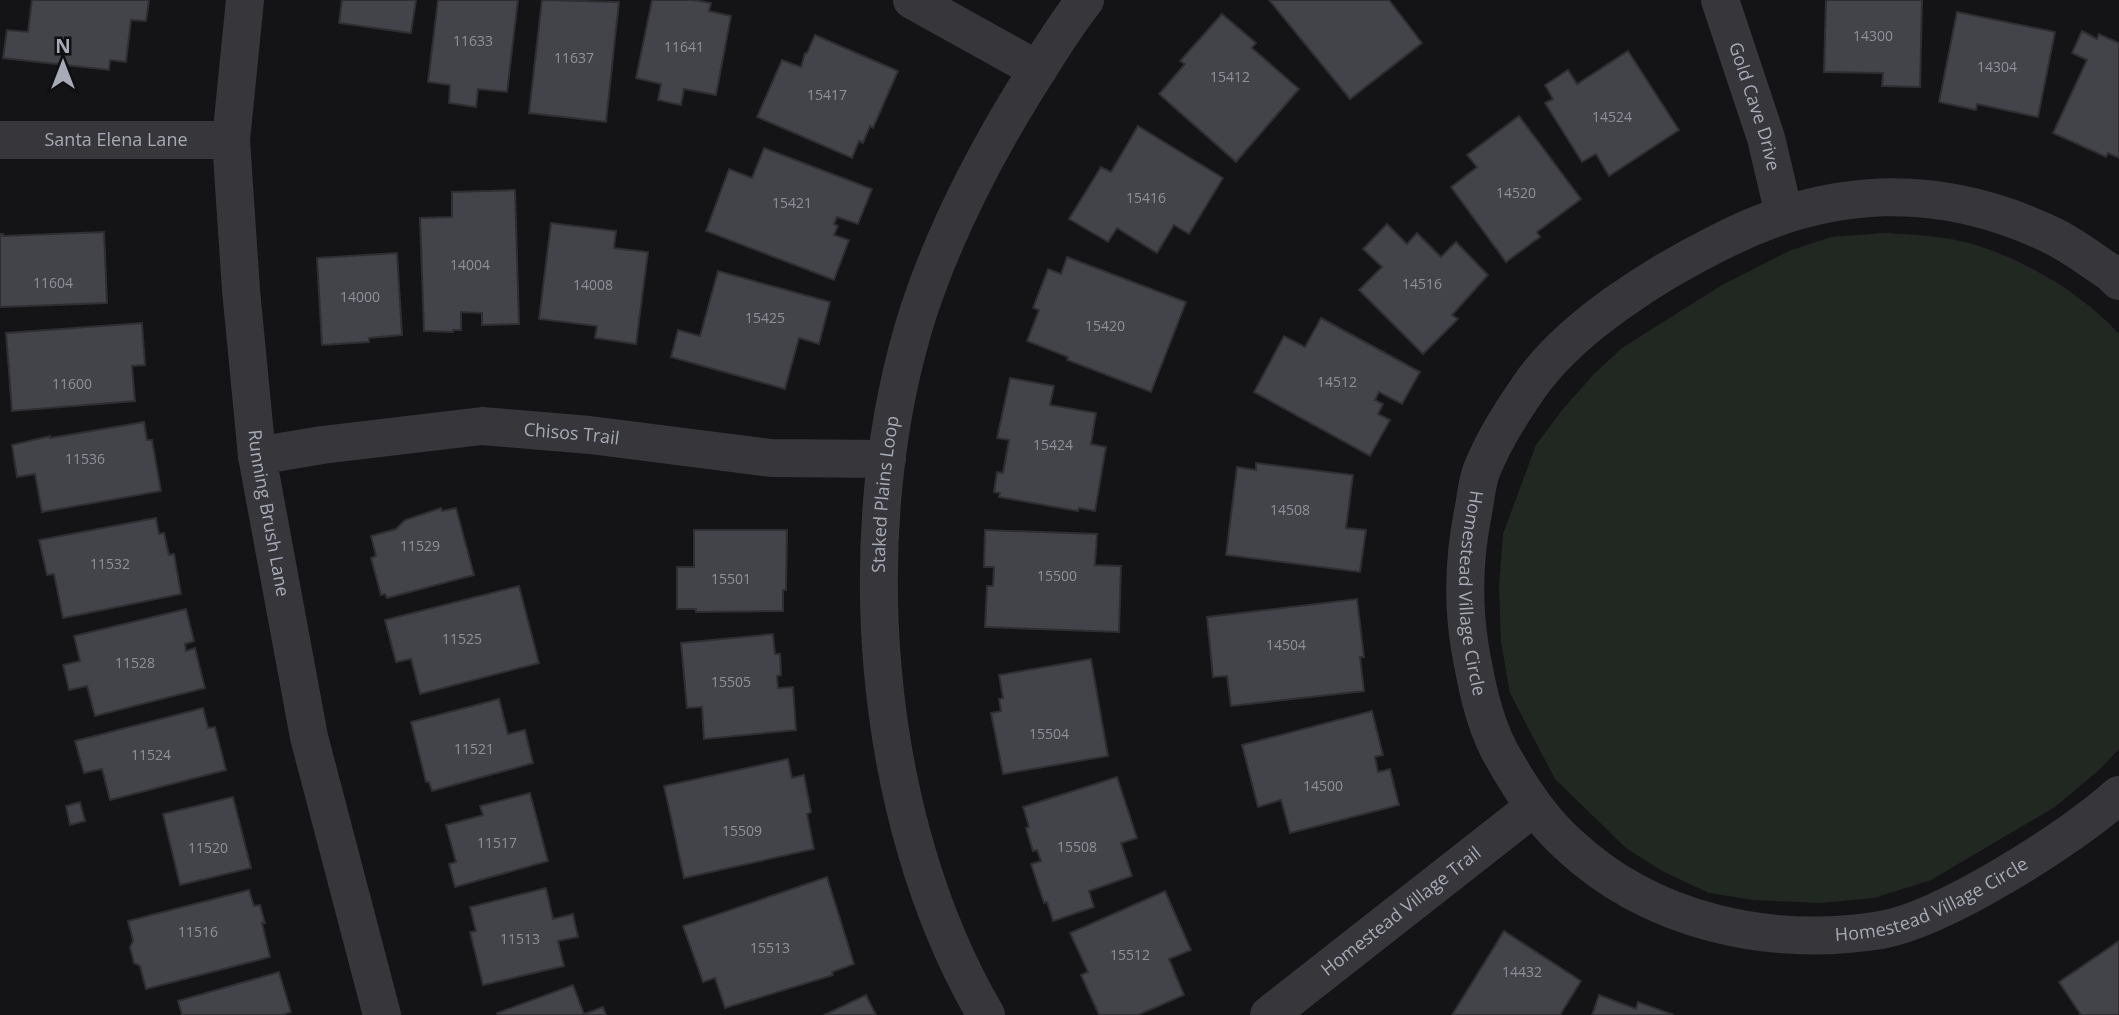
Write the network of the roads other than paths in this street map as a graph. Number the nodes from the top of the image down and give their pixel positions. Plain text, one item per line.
1 (245, 0) edge
2 (912, 0) edge
3 (1086, 0) edge
4 (1720, 0) edge
5 (1038, 70) junction
6 (231, 139) junction
7 (0, 140) edge
8 (1784, 214) junction
9 (2119, 281) edge
10 (257, 456) junction
11 (887, 459) junction
12 (2119, 794) edge
13 (1534, 807) junction
14 (382, 1015) edge
15 (986, 1015) edge
16 (1269, 1015) edge

1 - 6 street, Running Brush Lane
2 - 5 street
3 - 5 street, Staked Plains Loop
4 - 8 street, Gold Cave Drive
5 - 11 street, Staked Plains Loop
6 - 7 street, Santa Elena Lane
6 - 10 street, Running Brush Lane
8 - 9 street, Homestead Village Circle
8 - 13 street, Homestead Village Circle
10 - 11 street, Chisos Trail
10 - 14 street, Running Brush Lane
11 - 15 street, Staked Plains Loop
12 - 13 street, Homestead Village Circle
13 - 16 street, Homestead Village Trail

